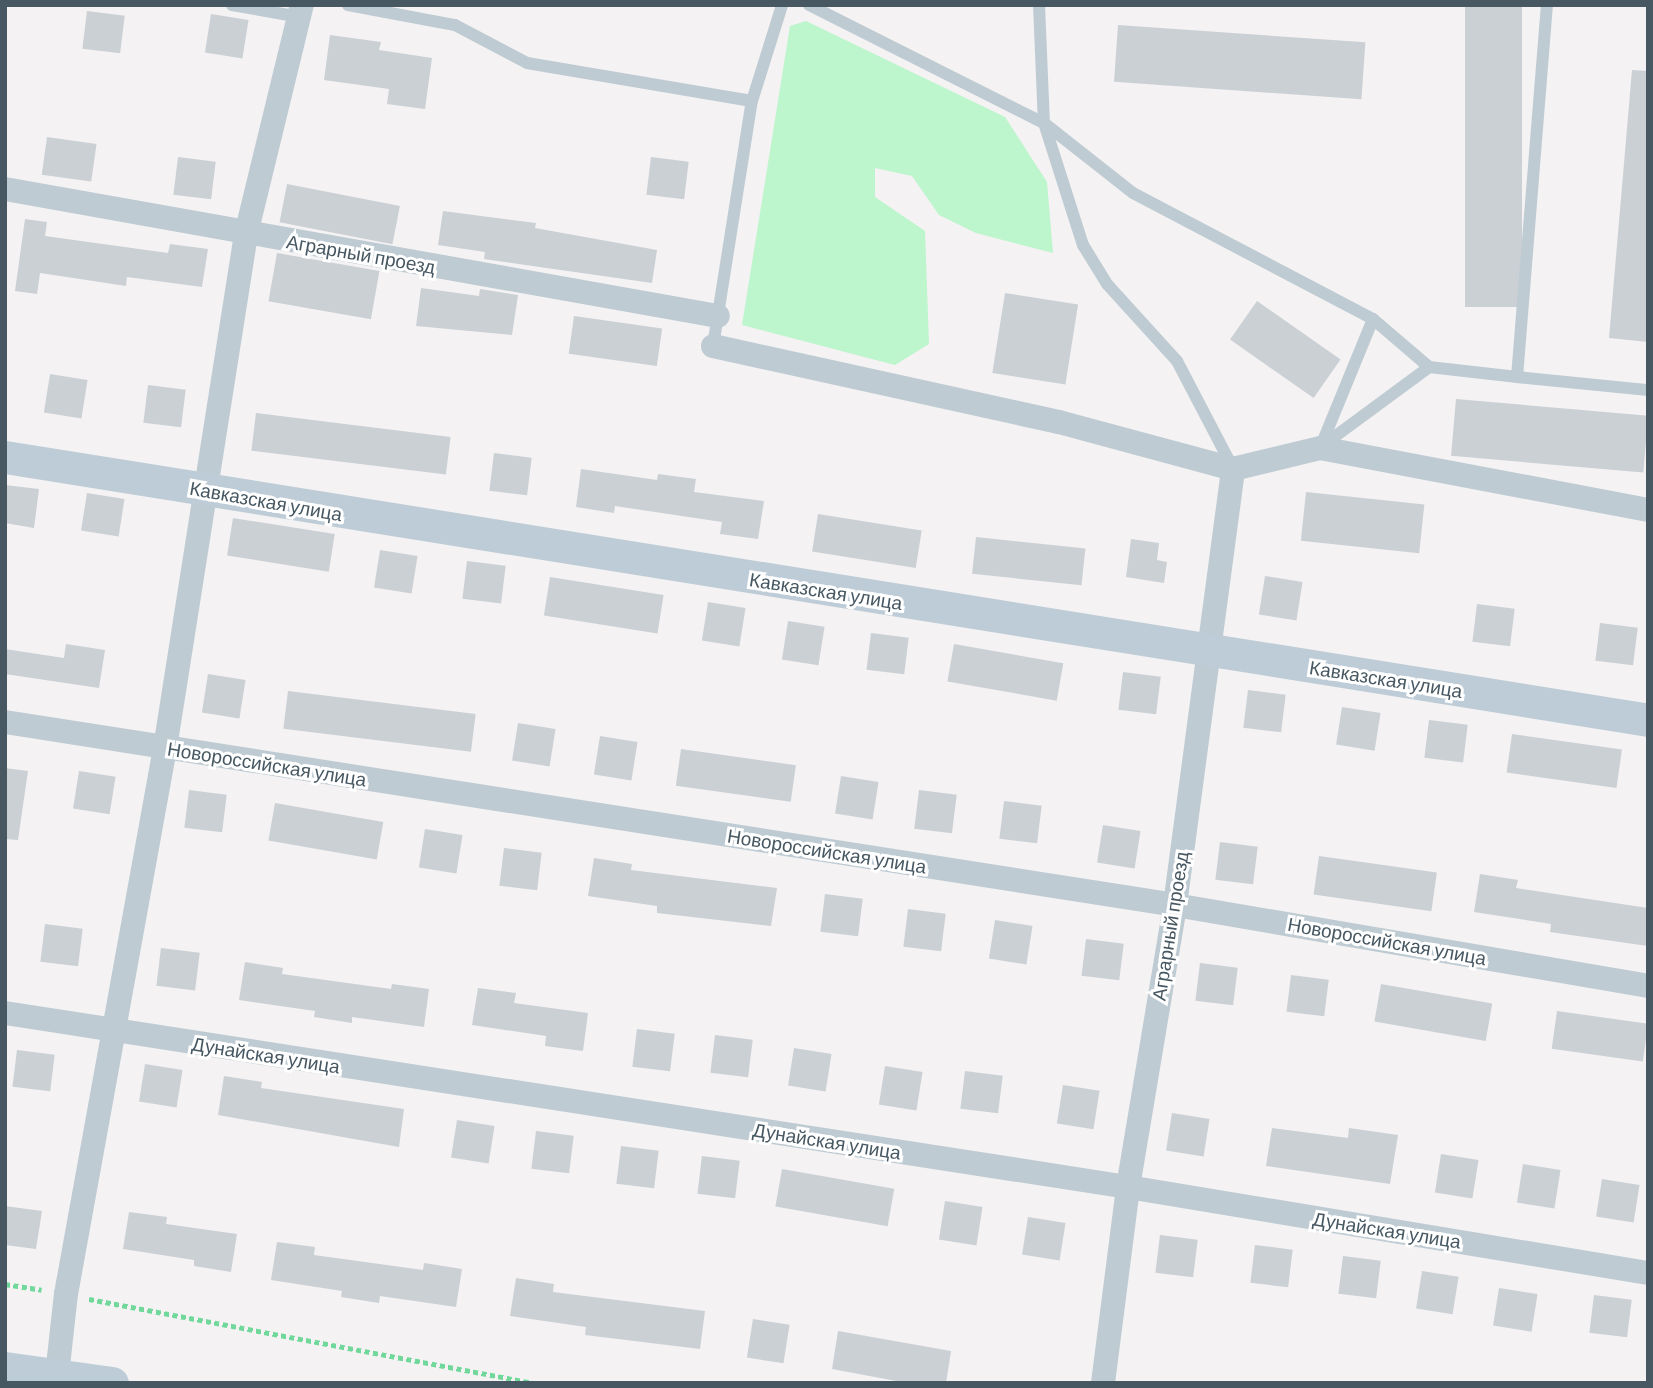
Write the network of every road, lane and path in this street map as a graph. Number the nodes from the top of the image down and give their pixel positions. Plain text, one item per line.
1 (232, 5) edge
2 (348, 5) edge
3 (782, 5) edge
4 (809, 5) edge
5 (1039, 5) edge
6 (1547, 5) edge
7 (301, 11) edge
8 (752, 102) junction
9 (1044, 123) junction
10 (5, 189) edge
11 (246, 234) junction
12 (718, 316) junction
13 (1373, 319) junction
14 (713, 346) joint
15 (1429, 367) junction
16 (1517, 377) junction
17 (1648, 390) edge
18 (1320, 448) junction
19 (5, 457) edge
20 (1233, 469) junction
21 (205, 491) junction
22 (1648, 510) edge
23 (1208, 651) junction
24 (1648, 720) edge
25 (5, 722) edge
26 (165, 748) junction
27 (1175, 905) junction
28 (1648, 986) edge
29 (5, 1013) edge
30 (113, 1031) junction
31 (1128, 1187) junction
32 (1648, 1273) edge
33 (5, 1284) edge
34 (66, 1294) junction
35 (5, 1368) edge
36 (57, 1375) junction
37 (112, 1383) edge
38 (532, 1383) edge
39 (1103, 1383) edge

1 - 7 lane
2 - 8 lane
3 - 8 lane
4 - 9 lane
5 - 9 lane
6 - 16 lane
7 - 11 street
8 - 12 lane
9 - 13 lane
9 - 20 lane
10 - 11 street, Аграрный проезд
11 - 12 street, Аграрный проезд
11 - 21 street
12 - 14 lane
13 - 15 lane
13 - 18 lane
14 - 20 street
15 - 16 lane
15 - 18 lane
16 - 17 lane
18 - 20 street
18 - 22 street
19 - 21 street, Кавказская улица
20 - 23 street, Аграрный проезд
21 - 23 street, Кавказская улица
21 - 26 street
23 - 24 street, Кавказская улица
23 - 27 street, Аграрный проезд
25 - 26 street, Новороссийская улица
26 - 27 street, Новороссийская улица
26 - 30 street
27 - 28 street, Новороссийская улица
27 - 31 street, Аграрный проезд
29 - 30 street, Дунайская улица
30 - 31 street, Дунайская улица
30 - 34 street
31 - 32 street, Дунайская улица
31 - 39 street, Аграрный проезд
33 - 34 path
34 - 36 street
34 - 38 path
35 - 36 street
36 - 37 street

